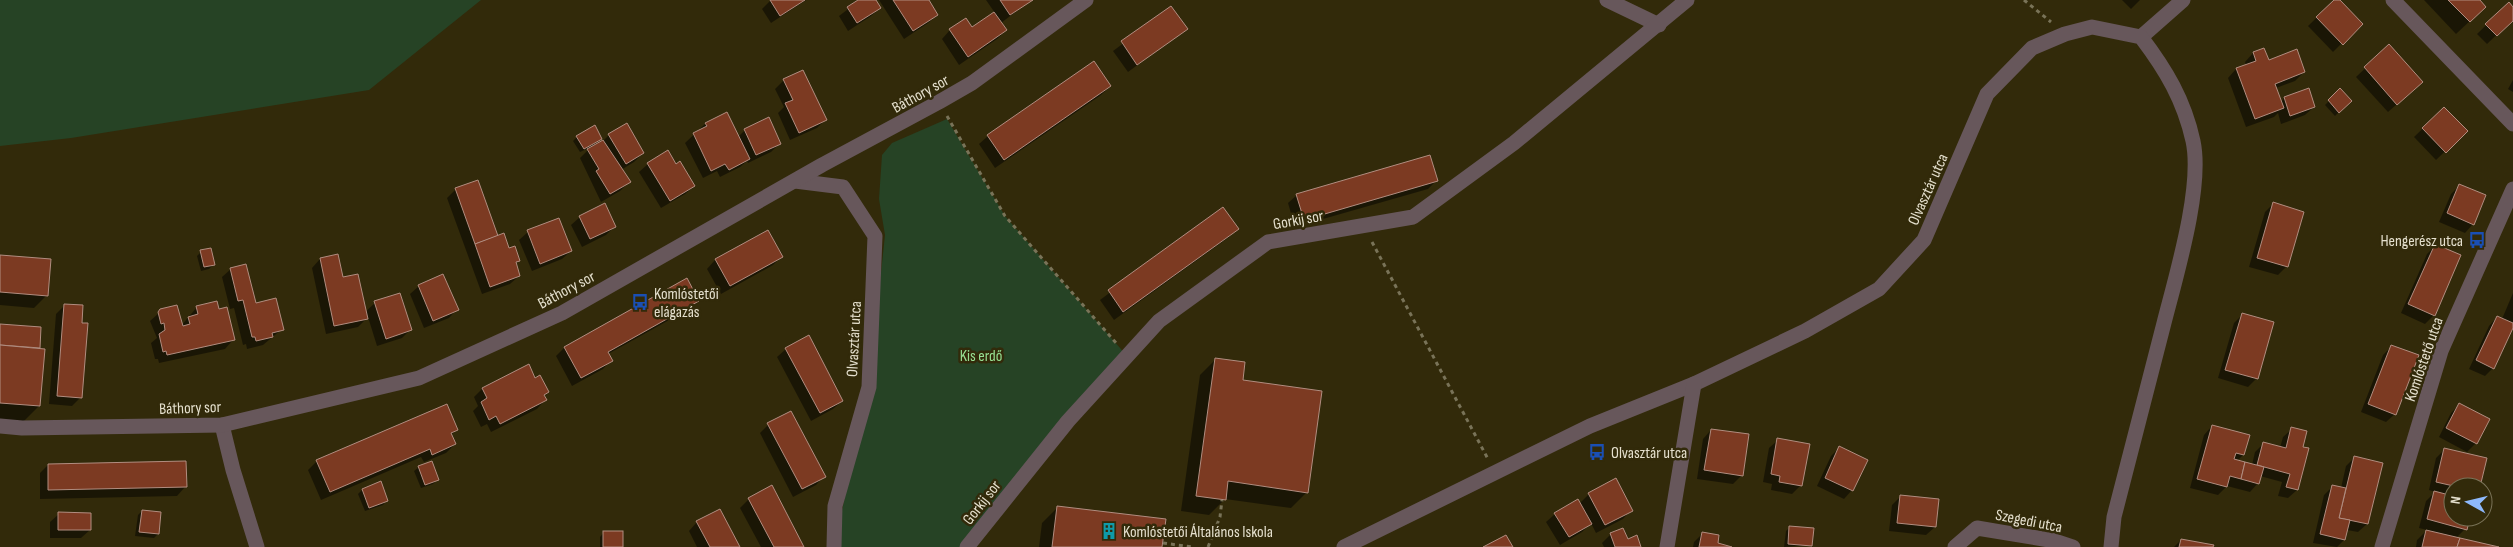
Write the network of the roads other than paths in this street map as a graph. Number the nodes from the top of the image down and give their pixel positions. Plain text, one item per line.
1 (1086, 0) edge
2 (1606, 0) edge
3 (1687, 0) edge
4 (2183, 0) edge
5 (2394, 0) edge
6 (1659, 25) junction
7 (2141, 37) junction
8 (2513, 124) edge
9 (795, 181) junction
10 (2513, 189) edge
11 (1694, 384) junction
12 (222, 424) junction
13 (0, 426) edge
14 (1374, 532) junction
15 (257, 547) edge
16 (834, 547) edge
17 (967, 547) edge
18 (1344, 547) edge
19 (1371, 547) edge
20 (1667, 547) edge
21 (1955, 547) edge
22 (2074, 547) edge
23 (2111, 547) edge
24 (2382, 547) edge

1 - 9 street, Báthory sor
2 - 6 street
3 - 6 street, Gorkij sor
4 - 7 street
5 - 8 street
6 - 17 street, Gorkij sor
7 - 11 street, Olvasztár utca
7 - 23 street
9 - 12 street, Báthory sor
9 - 16 street, Olvasztár utca
10 - 24 street, Komlóstető utca
11 - 14 street, Olvasztár utca
11 - 20 street
12 - 13 street, Báthory sor
12 - 15 street
14 - 18 street, Olvasztár utca
14 - 19 street
21 - 22 street, Szegedi utca

